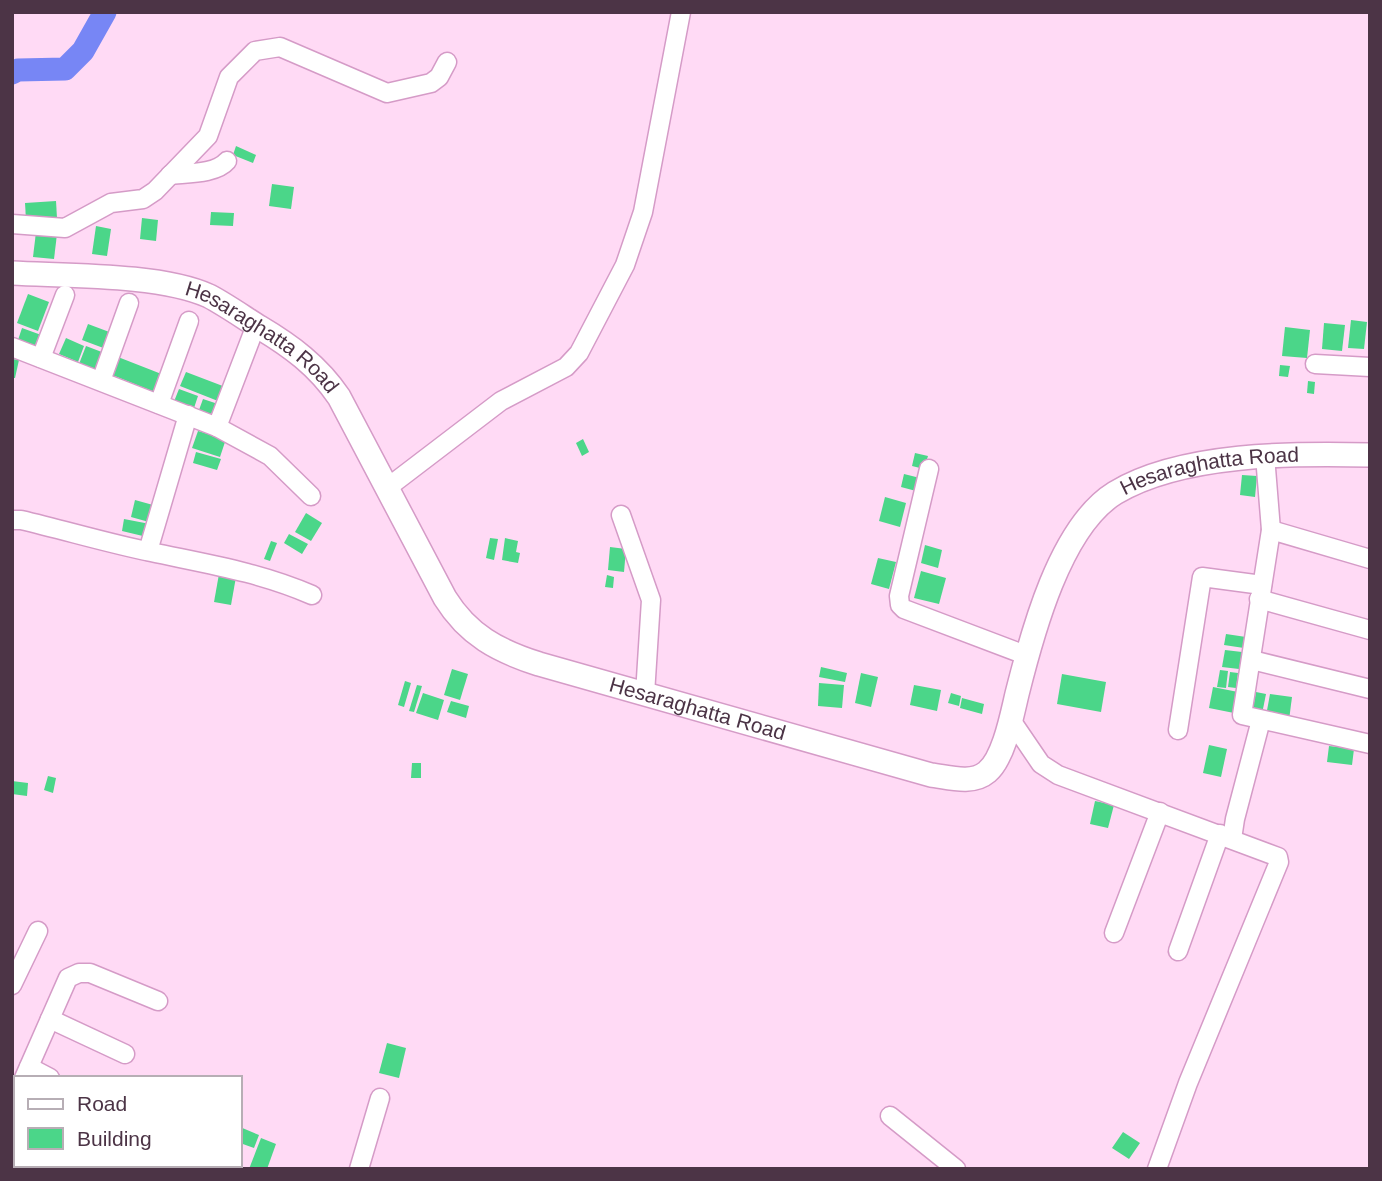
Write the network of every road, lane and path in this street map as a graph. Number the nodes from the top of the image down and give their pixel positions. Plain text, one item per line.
1 (681, 12) edge
2 (447, 62) dead end
3 (227, 161) dead end
4 (170, 175) junction
5 (12, 224) edge
6 (12, 273) edge
7 (65, 295) dead end
8 (129, 303) dead end
9 (190, 321) dead end
10 (256, 325) junction
11 (12, 347) edge
12 (41, 358) junction
13 (1315, 364) dead end
14 (1370, 366) edge
15 (101, 382) junction
16 (159, 404) junction
17 (188, 415) junction
18 (217, 427) junction
19 (1370, 455) edge
20 (1265, 456) junction
21 (929, 469) dead end
22 (387, 488) junction
23 (311, 496) dead end
24 (621, 515) dead end
25 (12, 520) edge
26 (1271, 530) junction
27 (148, 551) junction
28 (1370, 559) edge
29 (1261, 592) junction
30 (312, 595) dead end
31 (1370, 630) edge
32 (1028, 656) junction
33 (1252, 660) junction
34 (1370, 689) edge
35 (645, 694) junction
36 (1011, 720) junction
37 (1261, 720) junction
38 (1178, 730) dead end
39 (1370, 744) edge
40 (1160, 812) junction
41 (1226, 836) junction
42 (38, 931) dead end
43 (1114, 933) dead end
44 (1178, 951) dead end
45 (12, 985) edge
46 (158, 1002) dead end
47 (50, 1019) junction
48 (125, 1054) dead end
49 (26, 1073) edge
50 (380, 1098) dead end
51 (890, 1116) dead end
52 (359, 1169) edge
53 (956, 1169) edge
54 (1157, 1169) edge

1 - 22 street
2 - 4 street
3 - 4 street
4 - 5 street
6 - 10 main road, Hesaraghatta Road
7 - 12 street
8 - 15 street
9 - 16 street
10 - 18 street
10 - 22 main road, Hesaraghatta Road
11 - 12 street
12 - 15 street
13 - 14 street
15 - 16 street
16 - 17 street
17 - 18 street
17 - 27 street
18 - 23 street
19 - 20 main road, Hesaraghatta Road
20 - 26 street
20 - 32 main road, Hesaraghatta Road
21 - 32 street
22 - 35 main road, Hesaraghatta Road
24 - 35 street
25 - 27 street
26 - 28 street
26 - 29 street
27 - 30 street
29 - 31 street
29 - 33 street
29 - 38 street
32 - 36 main road, Hesaraghatta Road
33 - 34 street
33 - 37 street
35 - 36 main road, Hesaraghatta Road
36 - 40 street
37 - 39 street
37 - 41 street
40 - 41 street
40 - 43 street
41 - 44 street
41 - 54 street
42 - 45 street
46 - 47 street
47 - 48 street
47 - 49 street
50 - 52 street
51 - 53 street

